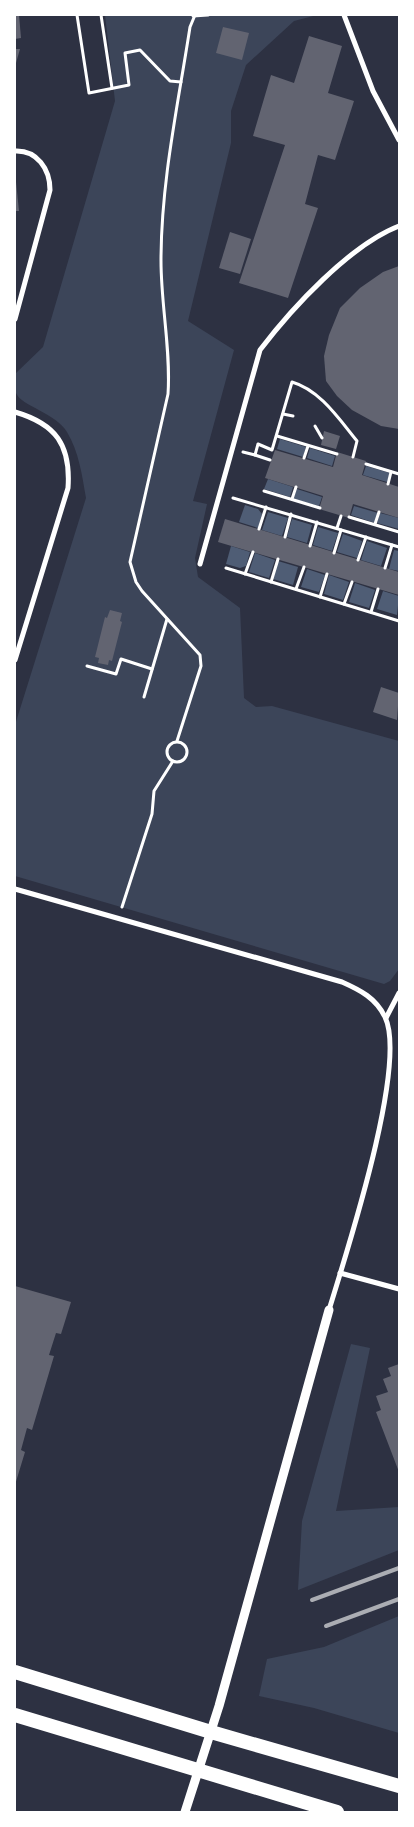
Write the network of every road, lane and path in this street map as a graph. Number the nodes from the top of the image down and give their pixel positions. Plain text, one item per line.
1 (77, 15) edge
2 (101, 15) edge
3 (193, 15) edge
4 (208, 15) edge
5 (344, 15) edge
6 (181, 82) junction
7 (112, 88) junction
8 (399, 140) edge
9 (15, 151) edge
10 (399, 226) edge
11 (15, 319) edge
12 (15, 412) edge
13 (283, 414) junction
14 (293, 416) dead end
15 (315, 426) dead end
16 (277, 436) junction
17 (322, 438) dead end
18 (308, 446) junction
19 (232, 449) junction
20 (337, 454) dead end
21 (255, 455) junction
22 (353, 457) dead end
23 (304, 458) dead end
24 (270, 460) dead end
25 (366, 464) dead end
26 (391, 472) junction
27 (399, 474) edge
28 (388, 484) dead end
29 (296, 487) dead end
30 (264, 491) dead end
31 (234, 498) dead end
32 (292, 500) junction
33 (266, 507) junction
34 (320, 508) dead end
35 (379, 512) dead end
36 (291, 514) junction
37 (341, 516) dead end
38 (350, 517) dead end
39 (317, 522) junction
40 (375, 524) junction
41 (259, 529) dead end
42 (339, 529) junction
43 (399, 532) edge
44 (285, 537) dead end
45 (366, 537) junction
46 (392, 545) junction
47 (310, 546) dead end
48 (399, 547) edge
49 (253, 552) dead end
50 (334, 553) dead end
51 (278, 559) dead end
52 (358, 560) dead end
53 (200, 564) dead end
54 (304, 567) dead end
55 (226, 568) dead end
56 (385, 568) dead end
57 (246, 574) junction
58 (328, 574) dead end
59 (271, 582) junction
60 (352, 582) dead end
61 (296, 589) junction
62 (378, 589) dead end
63 (320, 597) junction
64 (344, 604) junction
65 (372, 612) junction
66 (399, 614) edge
67 (167, 619) junction
68 (398, 620) edge
69 (15, 660) edge
70 (87, 666) dead end
71 (152, 669) junction
72 (144, 697) dead end
73 (176, 741) junction
74 (173, 761) junction
75 (15, 889) edge
76 (118, 918) junction
77 (399, 993) edge
78 (386, 1018) junction
79 (340, 1273) junction
80 (399, 1289) edge
81 (329, 1310) joint
82 (15, 1672) edge
83 (15, 1715) edge
84 (211, 1732) junction
85 (198, 1771) junction
86 (399, 1786) edge
87 (186, 1812) edge
88 (337, 1812) edge

1 - 7 path
2 - 7 path
3 - 4 path
3 - 6 path
5 - 8 street
6 - 7 path
6 - 67 path
9 - 11 street
10 - 19 street
12 - 69 street
13 - 14 path
13 - 16 path
13 - 22 path
15 - 17 path
16 - 18 path
16 - 21 path
18 - 20 path
18 - 23 path
19 - 21 path
19 - 53 street
21 - 24 path
25 - 26 path
26 - 27 path
26 - 28 path
29 - 32 path
30 - 32 path
31 - 33 path
32 - 34 path
33 - 36 path
33 - 41 path
35 - 40 path
36 - 39 path
36 - 44 path
37 - 42 path
38 - 40 path
39 - 42 path
39 - 47 path
40 - 43 path
42 - 45 path
42 - 50 path
45 - 46 path
45 - 52 path
46 - 48 path
46 - 56 path
49 - 57 path
51 - 59 path
54 - 61 path
55 - 57 path
57 - 59 path
58 - 63 path
59 - 61 path
60 - 64 path
61 - 63 path
62 - 65 path
63 - 64 path
64 - 65 path
65 - 68 path
66 - 68 path
67 - 71 path
67 - 73 path
70 - 71 path
71 - 72 path
73 - 74 path
73 - 74 path
74 - 76 path
75 - 76 street
76 - 78 street
77 - 78 street
78 - 79 street
79 - 80 street
79 - 81 street
81 - 84 street
82 - 84 highway
83 - 85 highway
84 - 85 street
84 - 86 highway
85 - 87 street
85 - 88 highway

